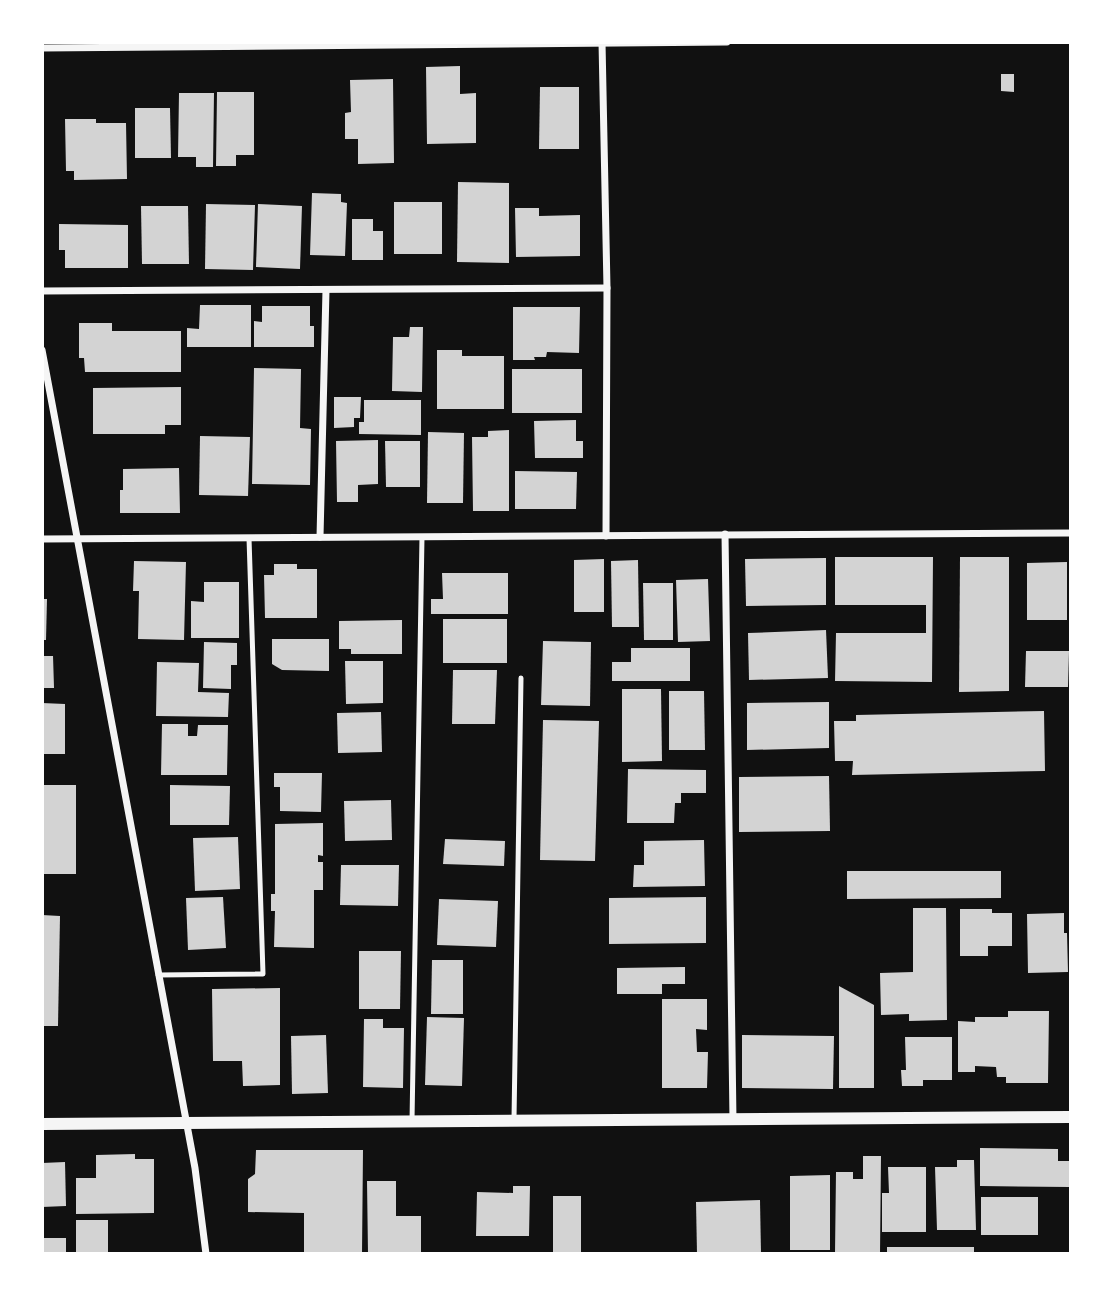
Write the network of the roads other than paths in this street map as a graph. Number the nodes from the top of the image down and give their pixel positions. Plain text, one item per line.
1 (727, 42) edge
2 (602, 43) edge
3 (42, 48) edge
4 (607, 288) junction
5 (326, 290) junction
6 (42, 291) edge
7 (42, 351) edge
8 (1071, 533) edge
9 (725, 534) junction
10 (606, 536) junction
11 (320, 537) junction
12 (422, 537) junction
13 (76, 538) junction
14 (249, 538) junction
15 (42, 539) edge
16 (521, 678) dead end
17 (158, 975) junction
18 (1071, 1116) edge
19 (733, 1120) junction
20 (186, 1121) junction
21 (412, 1121) junction
22 (514, 1121) junction
23 (42, 1124) edge
24 (206, 1254) edge

1 - 2 street
2 - 3 street
2 - 4 street
4 - 5 street
4 - 10 street
5 - 6 street
5 - 11 street
7 - 13 street
8 - 9 street
9 - 10 street
9 - 19 street
10 - 12 street
11 - 12 street
11 - 14 street
12 - 21 lane
13 - 14 street
13 - 15 street
13 - 17 street
14 - 17 lane
16 - 22 lane
17 - 20 street
18 - 19 street
19 - 22 street
20 - 21 street
20 - 23 street
20 - 24 street
21 - 22 street

